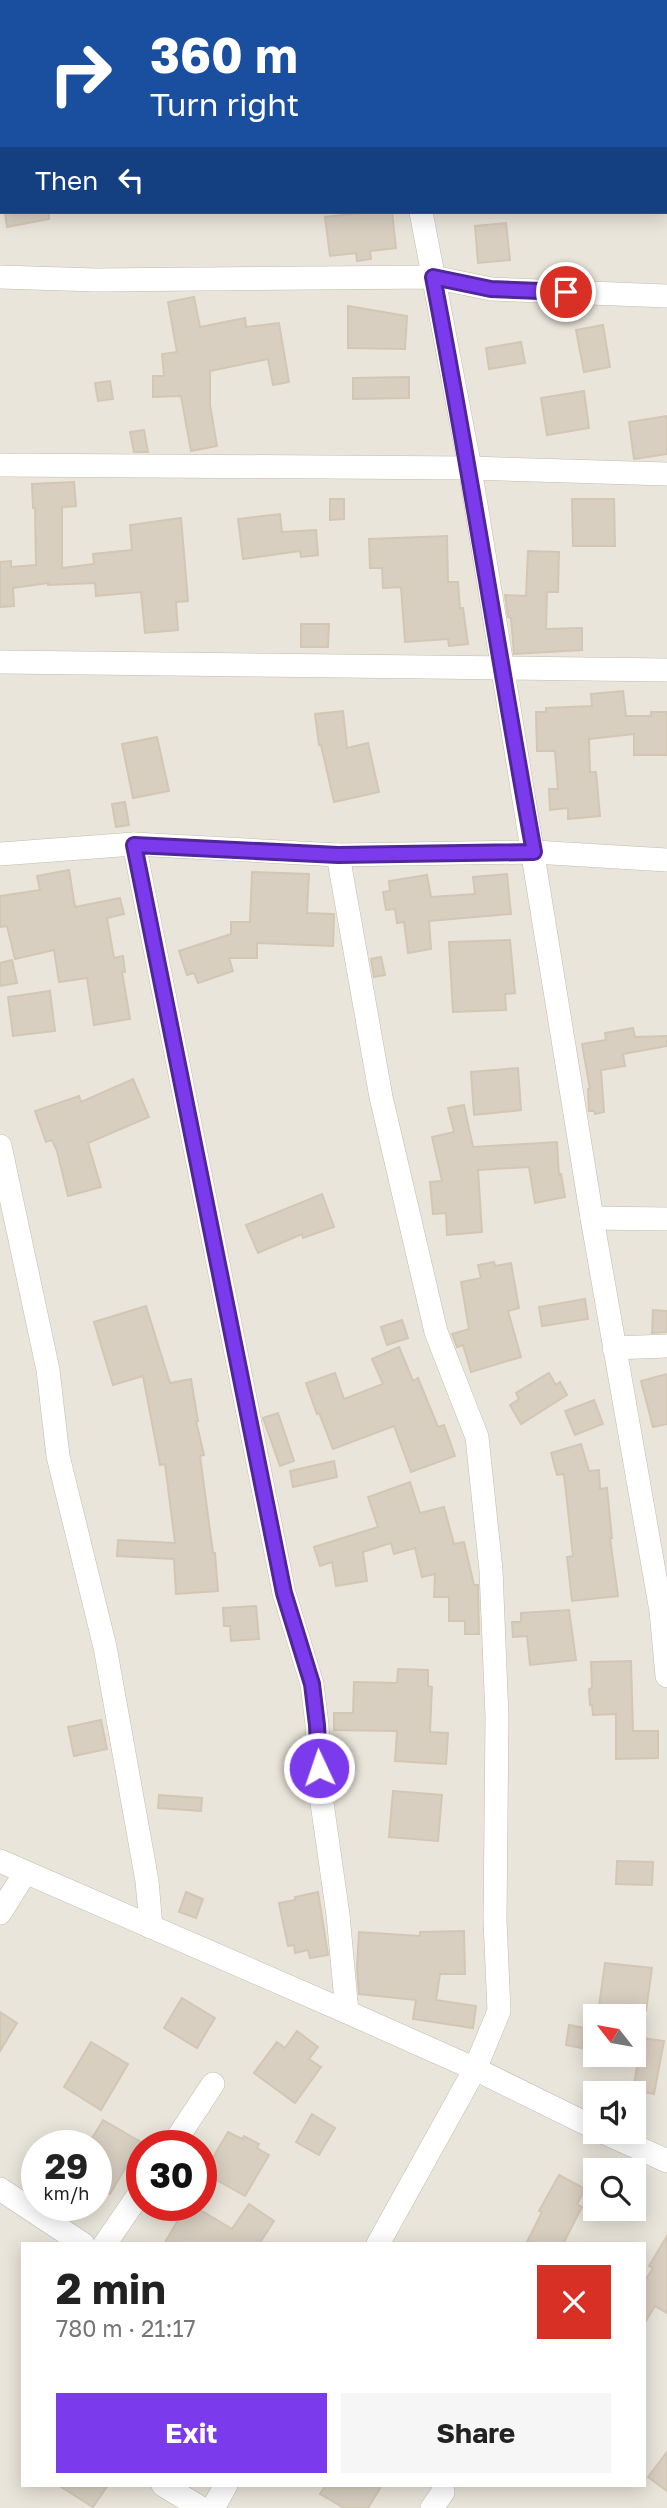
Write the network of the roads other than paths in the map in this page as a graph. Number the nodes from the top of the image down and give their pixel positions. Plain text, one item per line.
1 (421, 214) edge
2 (0, 277) edge
3 (433, 277) junction
4 (667, 296) edge
5 (0, 466) edge
6 (470, 468) junction
7 (667, 474) edge
8 (0, 662) edge
9 (501, 666) junction
10 (667, 670) edge
11 (134, 845) junction
12 (534, 852) junction
13 (0, 854) edge
14 (338, 855) junction
15 (667, 860) edge
16 (0, 1146) edge
17 (592, 1218) junction
18 (667, 1219) edge
19 (667, 1346) edge
20 (614, 1348) junction
21 (664, 1611) edge
22 (667, 1676) edge
23 (0, 1861) edge
24 (25, 1873) junction
25 (0, 1913) edge
26 (151, 1927) junction
27 (347, 2012) junction
28 (475, 2069) junction
29 (213, 2084) dead end
30 (583, 2122) edge
31 (183, 2130) edge
32 (629, 2144) edge
33 (667, 2161) edge
34 (0, 2189) edge
35 (126, 2213) edge
36 (80, 2242) edge
37 (106, 2242) edge
38 (380, 2242) edge
39 (166, 2487) edge
40 (225, 2487) edge
41 (201, 2508) edge
42 (213, 2508) edge

1 - 3 street
2 - 3 street
3 - 4 street
3 - 6 street
5 - 6 street
6 - 7 street
6 - 9 street
8 - 9 street
9 - 10 street
9 - 12 street
11 - 13 street
11 - 14 street
11 - 27 street
12 - 14 street
12 - 15 street
12 - 17 street
14 - 28 street
16 - 26 street
17 - 18 street
17 - 20 street
19 - 20 street
20 - 21 street
21 - 22 street
23 - 24 street
24 - 25 street
24 - 26 street
26 - 27 street
27 - 28 street
28 - 30 street
28 - 38 street
29 - 31 street
32 - 33 street
34 - 36 street
35 - 37 street
39 - 41 street
40 - 42 street

